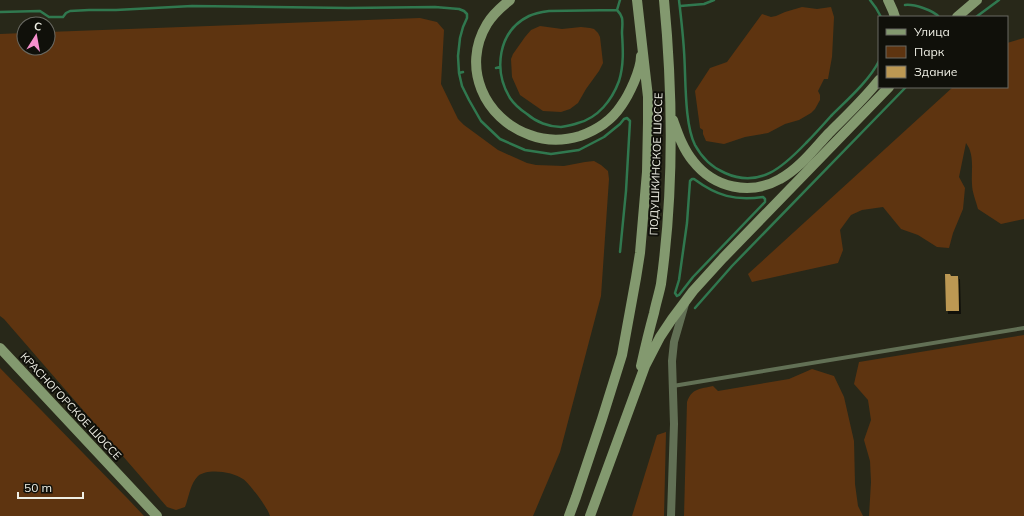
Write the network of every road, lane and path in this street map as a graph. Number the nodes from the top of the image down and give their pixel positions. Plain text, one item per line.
1 (510, 0) edge
2 (637, 0) edge
3 (664, 0) edge
4 (888, 0) edge
5 (977, 0) edge
6 (895, 16) edge
7 (958, 16) edge
8 (642, 44) junction
9 (878, 81) edge
10 (888, 88) edge
11 (670, 92) junction
12 (686, 301) junction
13 (1024, 328) edge
14 (0, 348) edge
15 (673, 386) junction
16 (633, 397) junction
17 (157, 516) edge
18 (569, 516) edge
19 (590, 516) edge
20 (671, 516) edge

1 - 8 main road
2 - 8 main road
3 - 11 main road, ПОДУШКИНСКОЕ ШОССЕ
4 - 6 main road
5 - 7 main road
8 - 18 main road
9 - 11 main road
10 - 12 main road
11 - 16 main road, ПОДУШКИНСКОЕ ШОССЕ
12 - 15 street
12 - 16 main road
13 - 15 lane
14 - 17 main road, КРАСНОГОРСКОЕ ШОССЕ
15 - 20 street
16 - 19 main road

